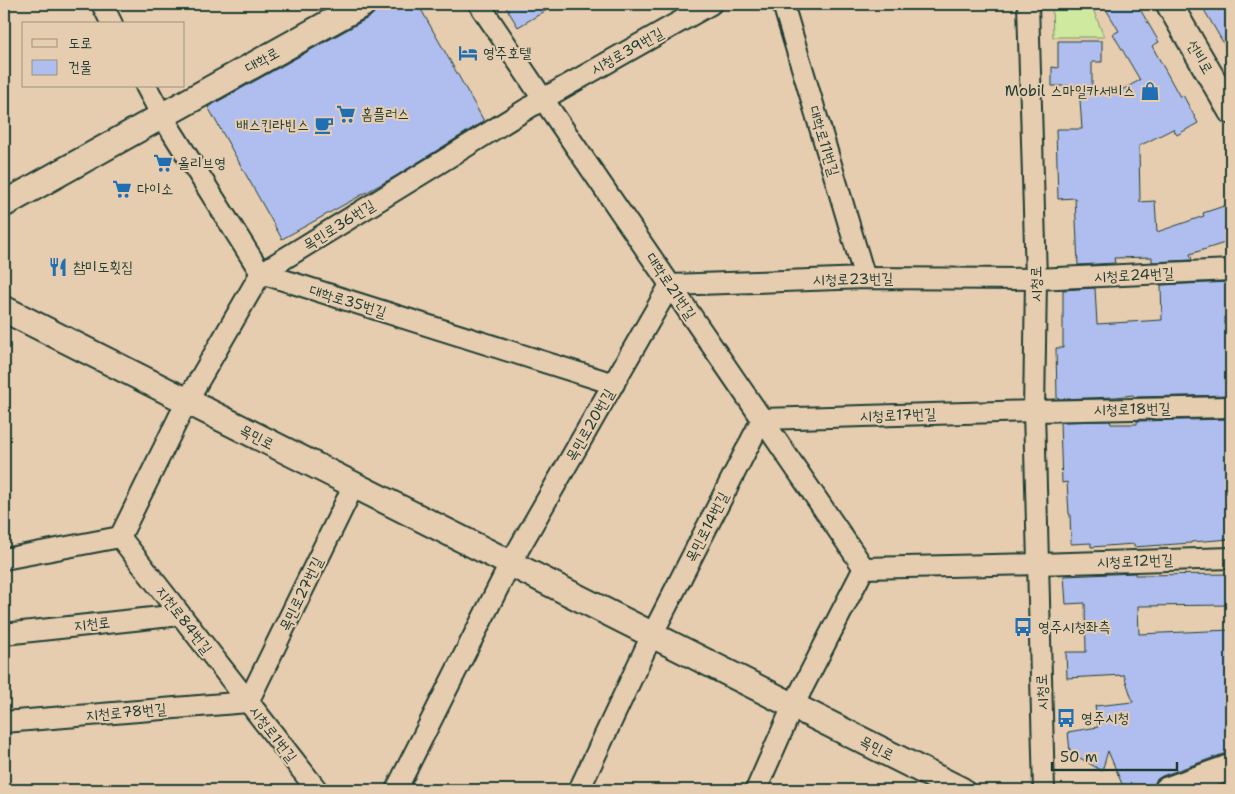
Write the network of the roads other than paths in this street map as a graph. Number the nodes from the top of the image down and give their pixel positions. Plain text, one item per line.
1 (102, 4) edge
2 (363, 4) edge
3 (479, 4) edge
4 (711, 4) edge
5 (783, 4) edge
6 (1028, 4) edge
7 (1169, 4) edge
8 (111, 22) edge
9 (147, 88) edge
10 (543, 99) junction
11 (1231, 111) edge
12 (162, 116) junction
13 (4, 204) edge
14 (1231, 270) edge
15 (261, 273) junction
16 (865, 278) junction
17 (1036, 279) junction
18 (670, 285) junction
19 (4, 309) edge
20 (614, 384) junction
21 (187, 401) junction
22 (1231, 407) edge
23 (1034, 411) junction
24 (762, 419) junction
25 (354, 485) junction
26 (120, 537) junction
27 (1231, 558) edge
28 (4, 559) edge
29 (510, 564) junction
30 (1038, 564) junction
31 (864, 568) junction
32 (180, 615) junction
33 (4, 634) edge
34 (652, 635) junction
35 (248, 702) junction
36 (793, 706) junction
37 (4, 722) edge
38 (1231, 768) edge
39 (317, 790) edge
40 (396, 790) edge
41 (579, 790) edge
42 (756, 790) edge
43 (961, 790) edge
44 (1044, 790) edge
45 (1167, 790) edge

1 - 8 street
2 - 12 main road, 대학로
3 - 10 street, 대학로21번길
4 - 10 street, 시청로39번길
5 - 16 street, 대학로11번길
6 - 17 street, 시청로
7 - 11 main road, 선비로
9 - 12 street
10 - 15 street, 목민로36번길
10 - 18 street, 대학로21번길
12 - 13 main road, 대학로
12 - 15 street
14 - 17 street, 시청로24번길
15 - 20 street, 대학로35번길
15 - 21 street, 목민로36번길
16 - 17 street, 시청로23번길
16 - 18 street, 시청로23번길
17 - 23 street, 시청로
18 - 20 street, 목민로20번길
18 - 24 street, 대학로21번길
19 - 21 main road, 목민로
20 - 29 street, 목민로20번길
21 - 25 main road, 목민로
21 - 26 street
22 - 23 street, 시청로18번길
23 - 24 street, 시청로17번길
23 - 30 street, 시청로
24 - 31 street, 대학로21번길
24 - 34 street, 목민로14번길
25 - 29 main road, 목민로
25 - 35 street, 목민로27번길
26 - 28 street
26 - 32 street, 지천로84번길
27 - 30 street, 시청로12번길
29 - 34 main road, 목민로
29 - 40 street
30 - 31 street
30 - 44 street, 시청로
31 - 36 street
32 - 33 street, 지천로
32 - 35 street, 지천로84번길
34 - 36 main road, 목민로
34 - 41 street
35 - 37 street, 지천로78번길
35 - 39 street, 시청로1번길
36 - 42 street
36 - 43 main road, 목민로
38 - 45 main road

